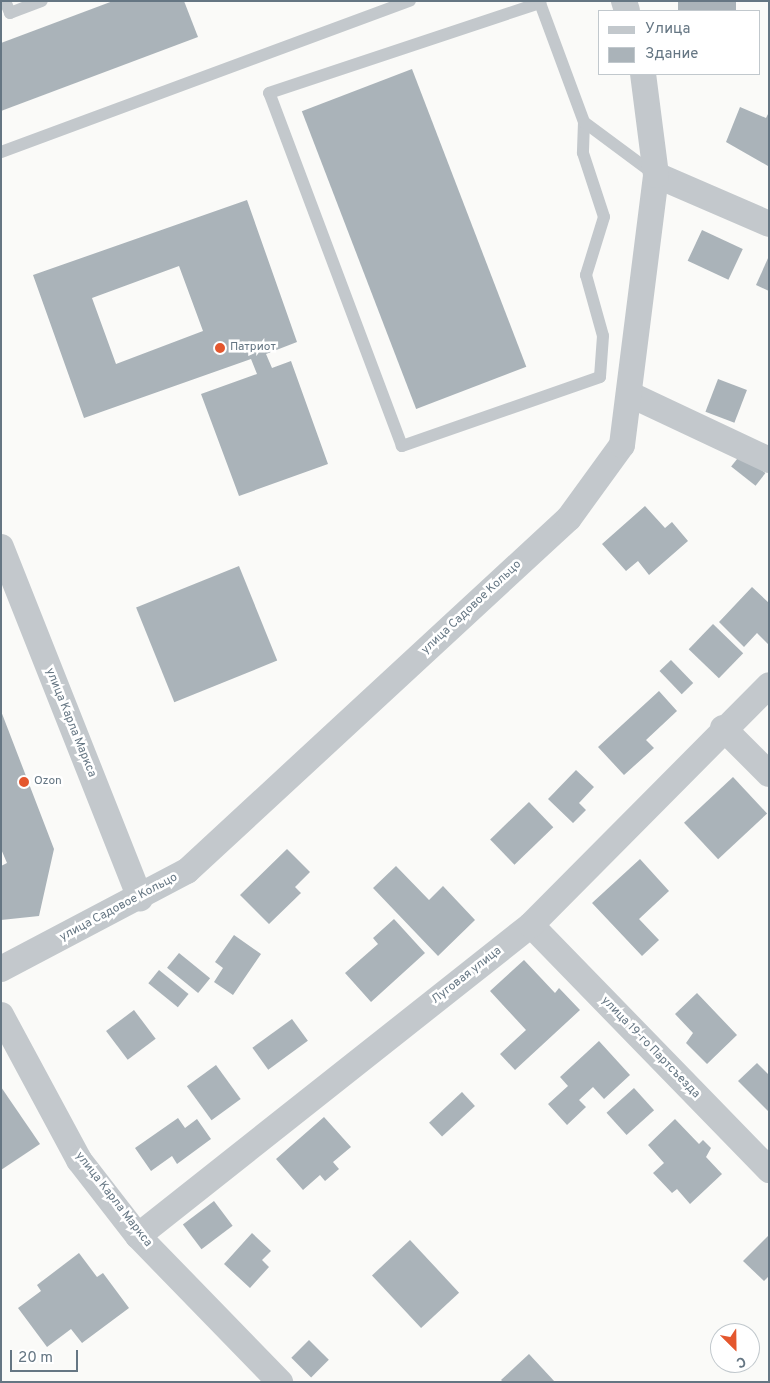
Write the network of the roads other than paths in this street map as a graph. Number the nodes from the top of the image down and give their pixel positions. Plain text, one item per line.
1 (5, 1) edge
2 (42, 1) edge
3 (410, 1) edge
4 (643, 75) edge
5 (584, 122) junction
6 (1, 152) edge
7 (656, 175) junction
8 (769, 224) edge
9 (629, 394) junction
10 (769, 460) edge
11 (1, 547) edge
12 (769, 685) edge
13 (723, 728) junction
14 (769, 774) edge
15 (140, 898) junction
16 (531, 925) junction
17 (1, 969) edge
18 (1, 1015) edge
19 (769, 1170) edge
20 (138, 1236) junction
21 (280, 1382) edge

1 - 2 lane
3 - 6 lane
4 - 7 street, улица Садовое Кольцо
5 - 5 lane
5 - 7 lane
7 - 8 street
7 - 9 street, улица Садовое Кольцо
9 - 10 street
9 - 15 street, улица Садовое Кольцо
11 - 15 street, улица Карла Маркса
12 - 13 street, Луговая улица
13 - 14 street
13 - 16 street, Луговая улица
15 - 17 street, улица Садовое Кольцо
16 - 19 street, улица 19-го Партсъезда
16 - 20 street, Луговая улица
18 - 20 street, улица Карла Маркса
20 - 21 street, улица Карла Маркса

